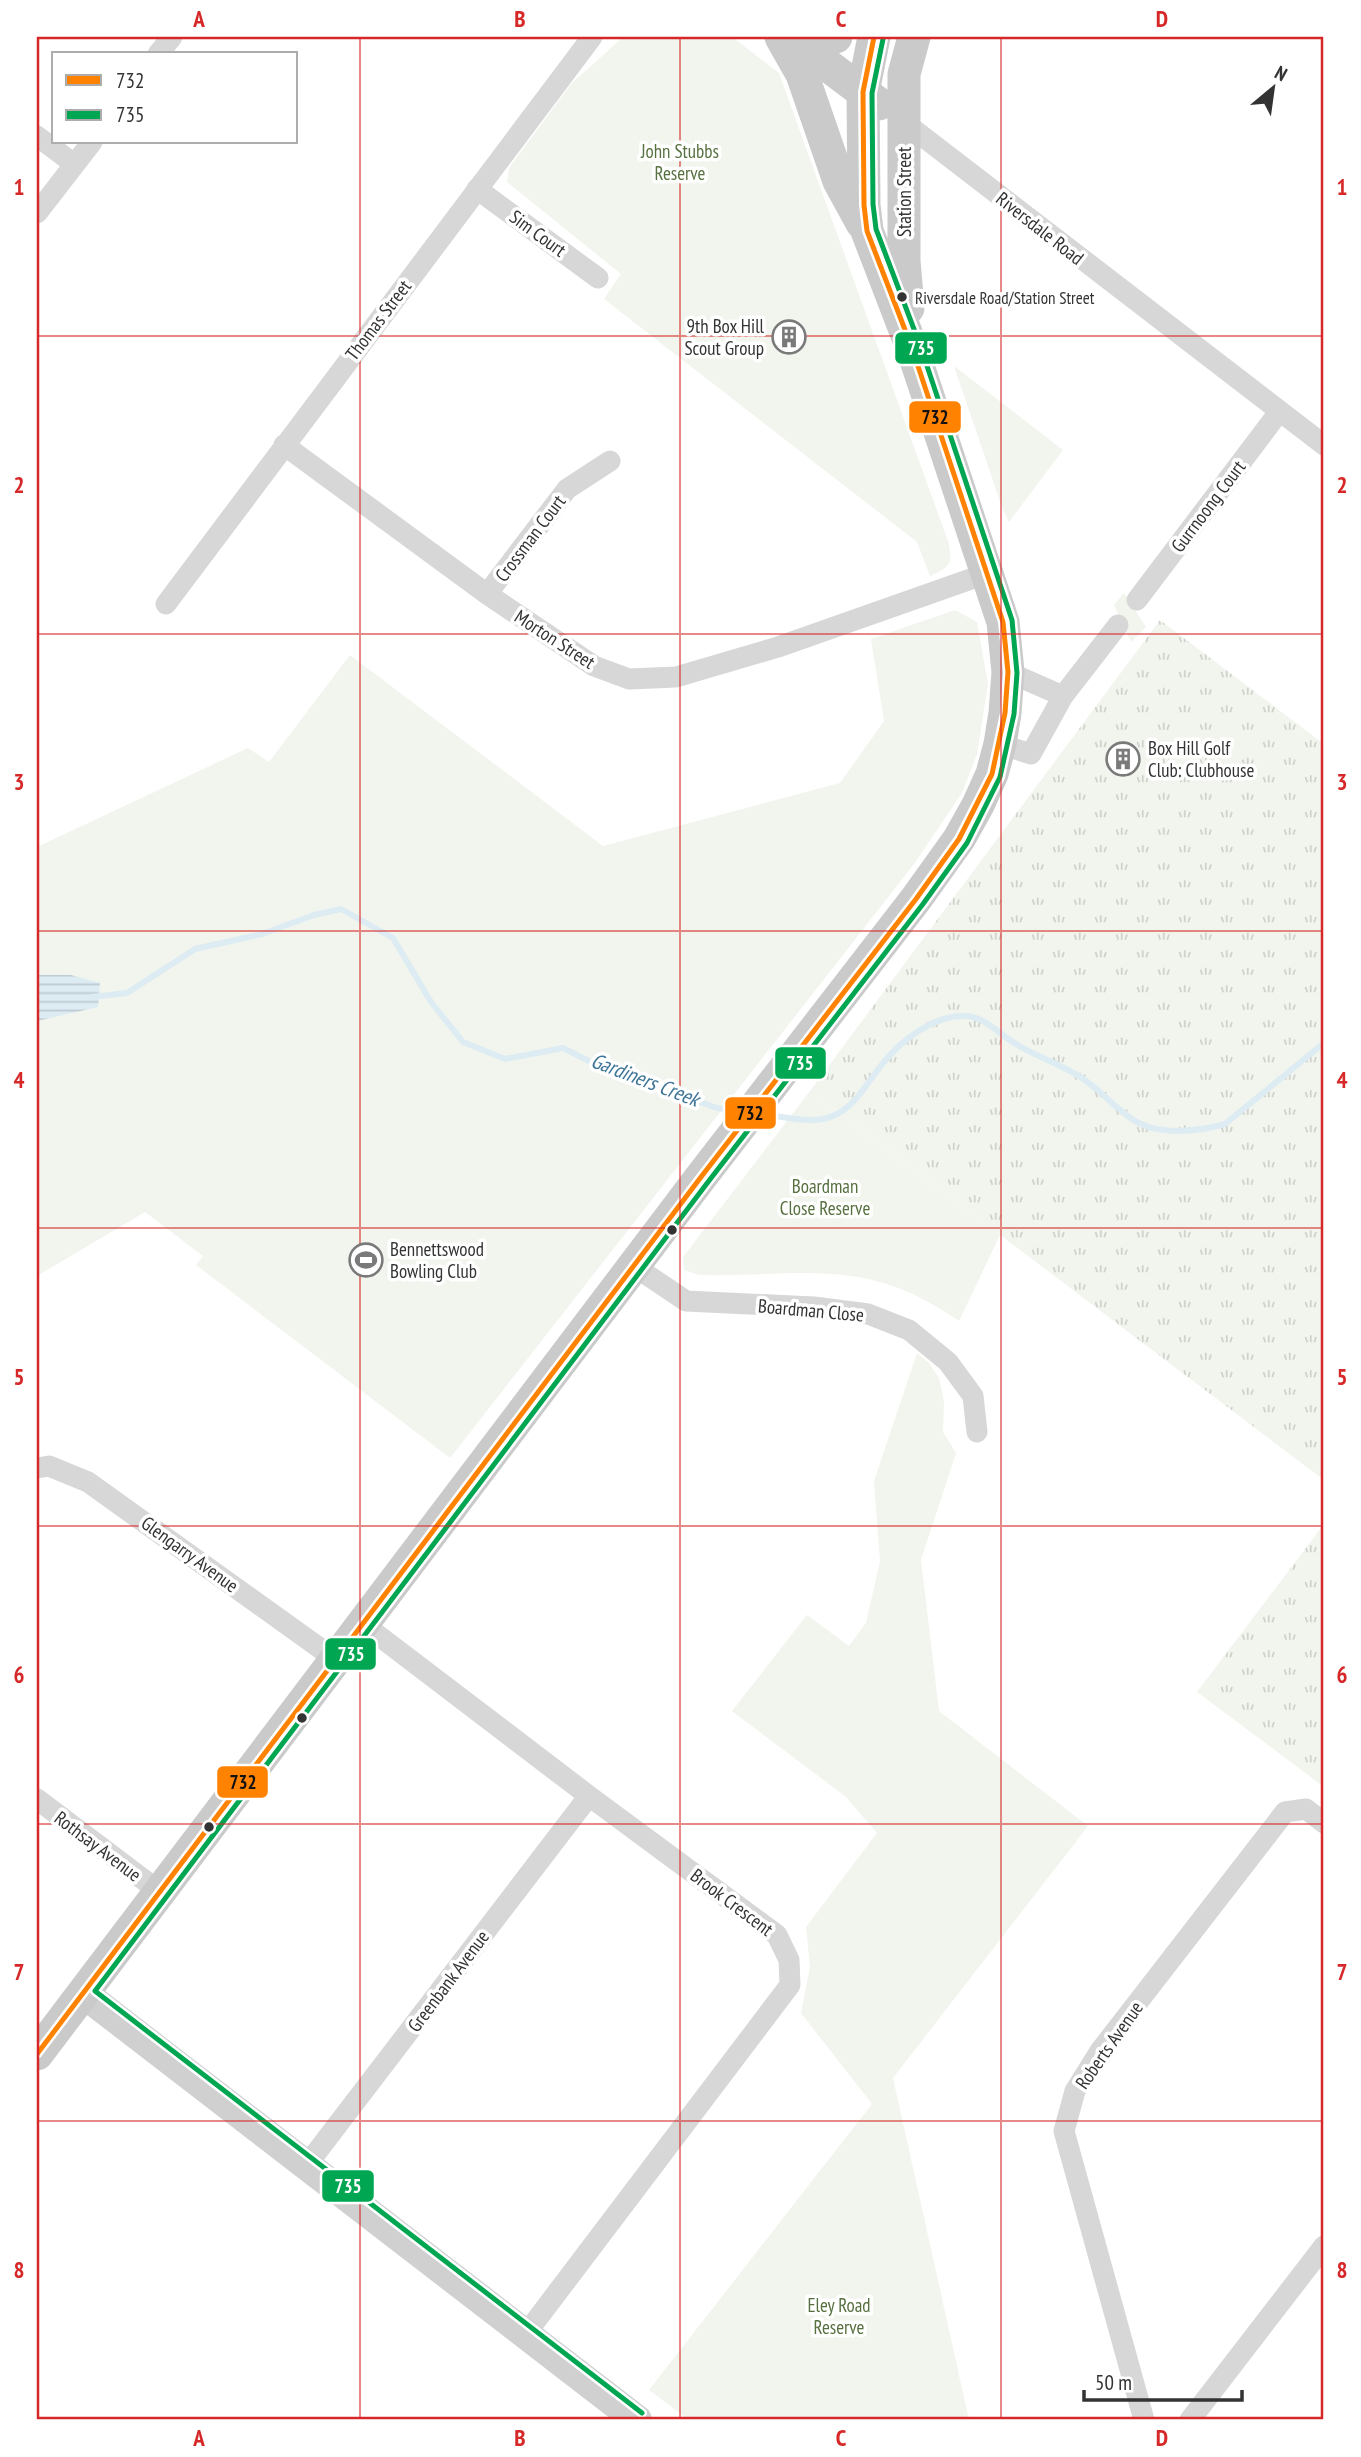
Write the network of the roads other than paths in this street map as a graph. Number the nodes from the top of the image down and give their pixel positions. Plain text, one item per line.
1 (172, 37) edge
2 (592, 37) edge
3 (781, 37) edge
4 (790, 37) edge
5 (801, 37) edge
6 (836, 37) edge
7 (874, 37) edge
8 (915, 37) edge
9 (160, 52) edge
10 (863, 93) junction
11 (904, 122) junction
12 (37, 136) edge
13 (90, 144) edge
14 (74, 164) junction
15 (477, 189) junction
16 (37, 213) edge
17 (867, 232) junction
18 (598, 278) dead end
19 (912, 348) junction
20 (1279, 412) junction
21 (284, 445) junction
22 (1324, 445) edge
23 (610, 461) dead end
24 (988, 573) junction
25 (487, 594) junction
26 (1137, 600) dead end
27 (166, 604) dead end
28 (1118, 625) dead end
29 (1008, 672) junction
30 (1063, 696) junction
31 (1016, 749) junction
32 (634, 1266) junction
33 (977, 1432) dead end
34 (37, 1468) edge
35 (362, 1623) junction
36 (335, 1659) junction
37 (589, 1796) junction
38 (37, 1799) edge
39 (1324, 1823) edge
40 (160, 1892) junction
41 (83, 1993) junction
42 (37, 2054) edge
43 (306, 2166) junction
44 (1324, 2246) edge
45 (525, 2335) junction
46 (637, 2420) edge
47 (1144, 2420) edge
48 (1190, 2420) edge

1 - 9 street
2 - 15 street, Thomas Street
3 - 17 main road
4 - 10 main road, Riversdale Road
5 - 6 main road
7 - 10 main road, Station Street
8 - 11 main road, Station Street
10 - 11 main road, Riversdale Road
10 - 17 main road, Station Street
11 - 19 main road, Station Street
11 - 20 street, Riversdale Road
12 - 14 street
13 - 14 street
14 - 16 street
15 - 18 street, Sim Court
15 - 21 street, Thomas Street
17 - 19 main road, Station Street
19 - 24 main road, Station Street
20 - 22 street, Riversdale Road
20 - 26 street, Gurrnoong Court
21 - 25 street, Morton Street
21 - 27 street, Thomas Street
23 - 25 street, Crossman Court
24 - 25 street, Morton Street
24 - 29 main road, Station Street
28 - 30 street, Station Street
29 - 30 street
29 - 31 main road, Station Street
30 - 31 street, Station Street
31 - 32 main road, Station Street
32 - 33 street, Boardman Close
32 - 35 main road, Station Street
34 - 36 street, Glengarry Avenue
35 - 36 main road, Station Street
35 - 37 street, Brook Crescent
36 - 40 main road, Station Street
37 - 43 street, Greenbank Avenue
37 - 45 street, Brook Crescent
38 - 40 street, Rothsay Avenue
39 - 47 street, Roberts Avenue
40 - 41 main road, Station Street
41 - 42 main road, Station Street
41 - 43 main road
43 - 45 main road
44 - 48 street
45 - 46 main road

